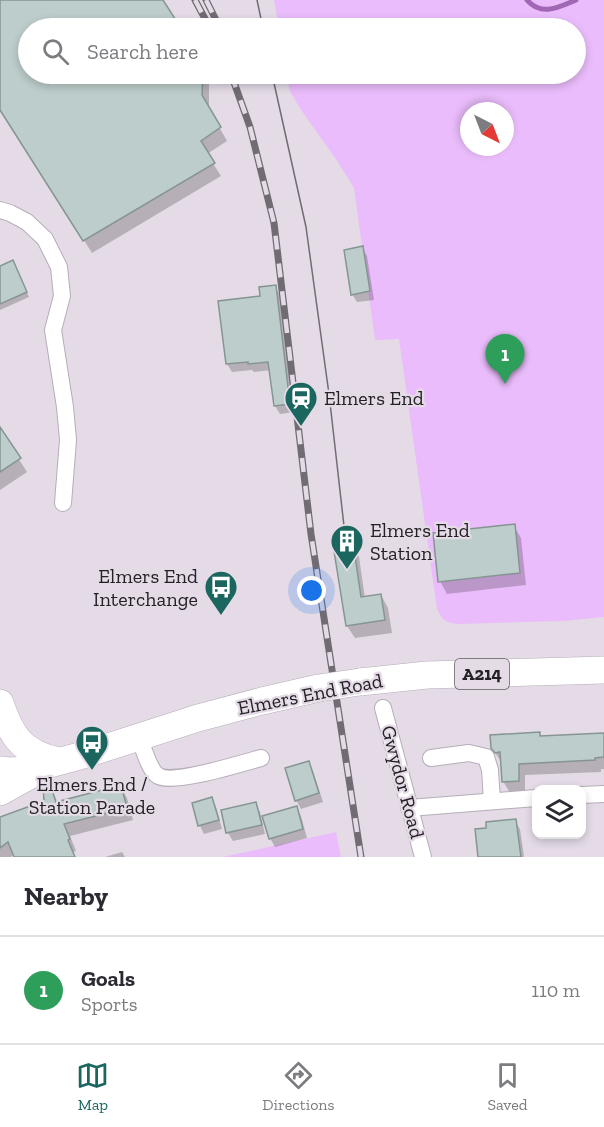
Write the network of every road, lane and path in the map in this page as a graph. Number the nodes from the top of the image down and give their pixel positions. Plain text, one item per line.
1 (0, 210) edge
2 (63, 503) dead end
3 (604, 669) edge
4 (0, 704) edge
5 (383, 708) dead end
6 (139, 737) junction
7 (261, 758) dead end
8 (431, 758) dead end
9 (58, 761) junction
10 (0, 770) edge
11 (0, 792) edge
12 (604, 794) edge
13 (586, 795) edge
14 (532, 798) edge
15 (492, 801) junction
16 (409, 807) junction
17 (423, 857) edge

1 - 2 street
3 - 6 main road, Elmers End Road / A214, bridge
4 - 9 main road
5 - 16 street, Gwydor Road
6 - 7 street
6 - 9 main road, Elmers End Road / A214
8 - 15 street
9 - 10 main road, Elmers End Road / A214
9 - 11 main road
12 - 13 street
14 - 15 street
15 - 16 street
16 - 17 street, Gwydor Road

